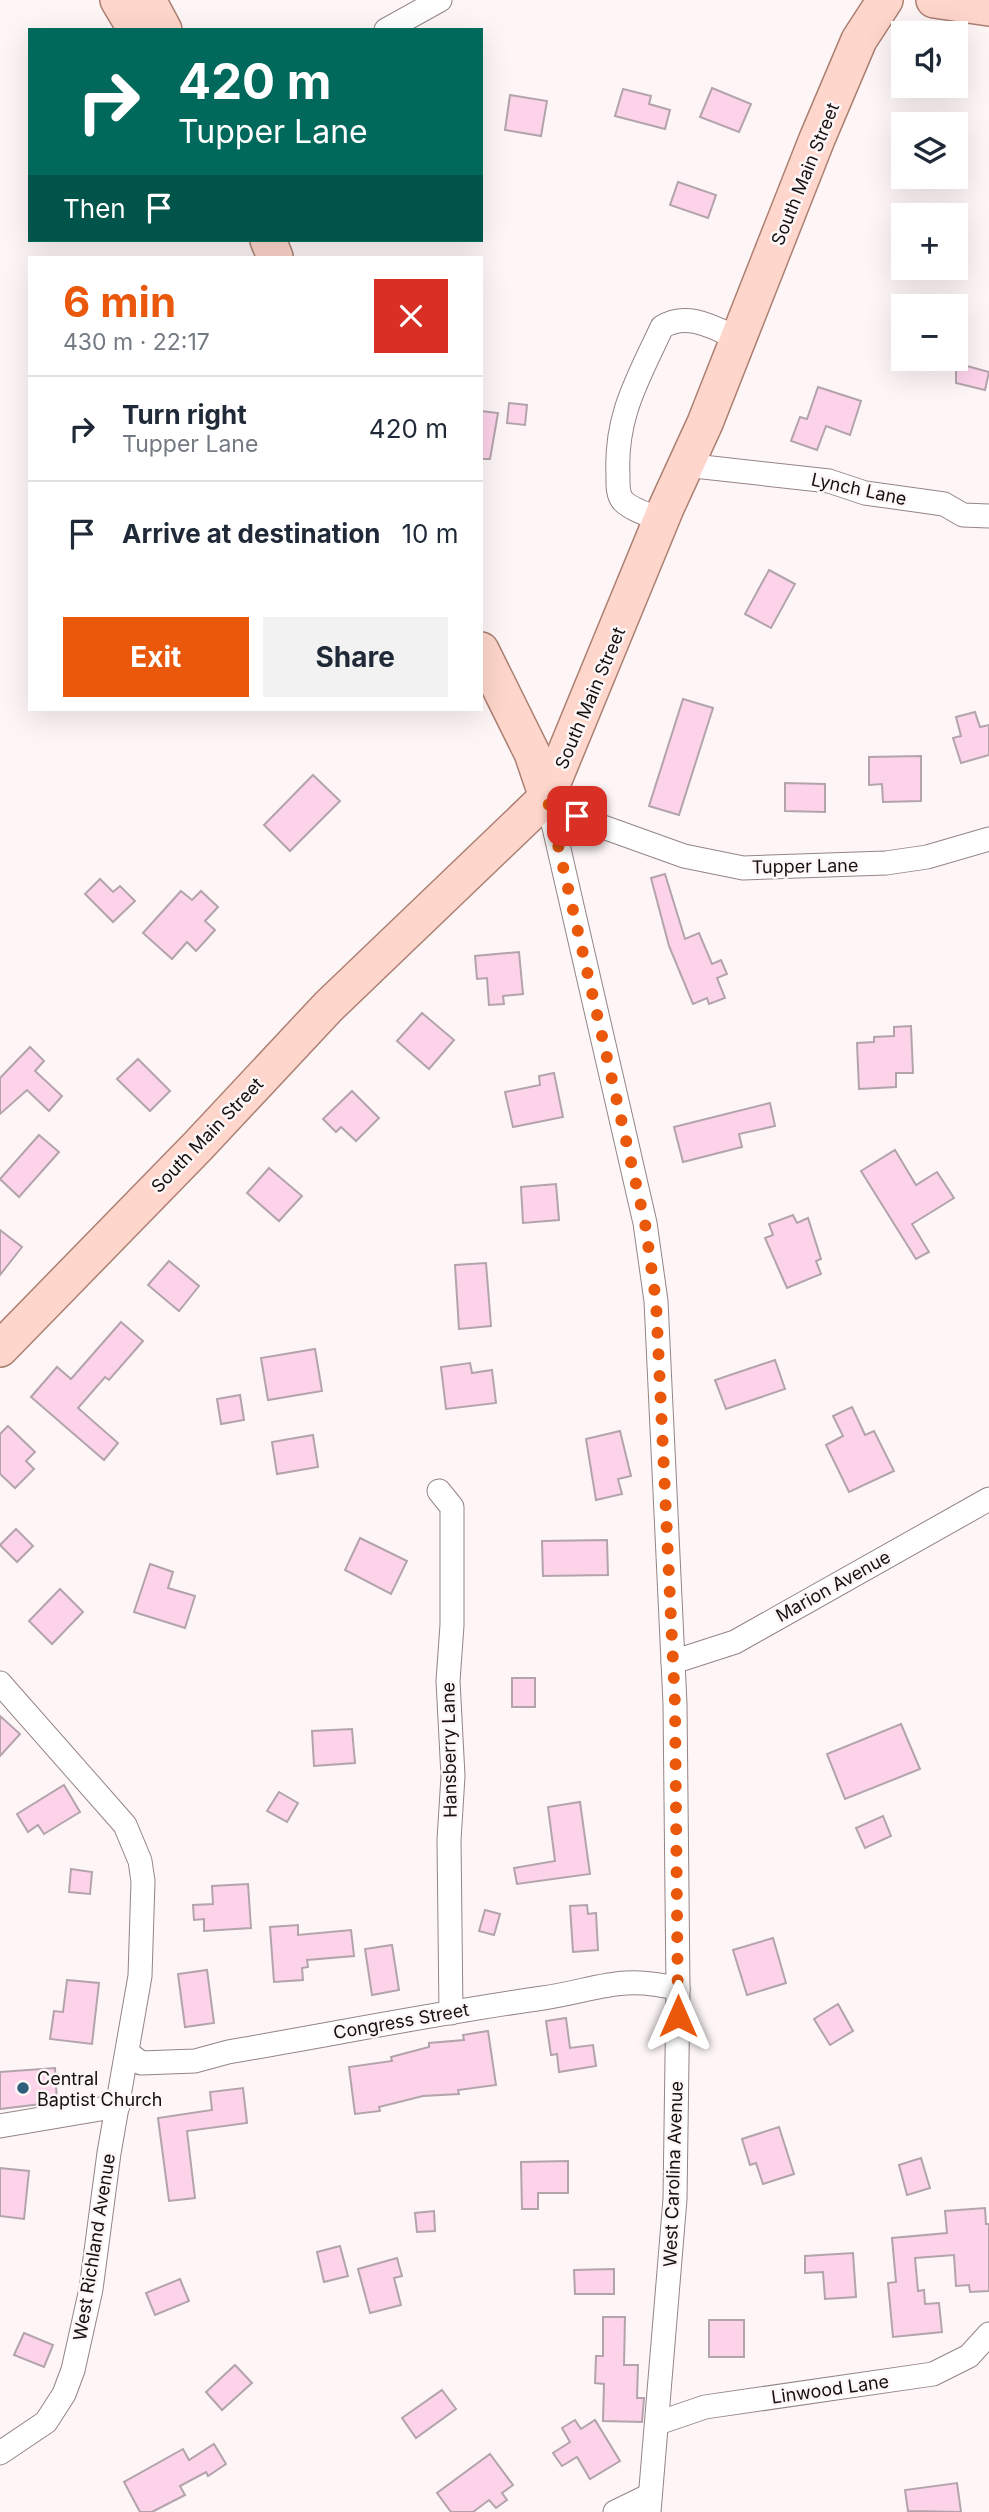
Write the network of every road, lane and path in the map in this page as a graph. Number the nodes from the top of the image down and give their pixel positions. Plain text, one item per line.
1 (118, 0) edge
2 (148, 0) edge
3 (440, 0) edge
4 (886, 0) edge
5 (934, 0) edge
6 (989, 8) edge
7 (135, 28) edge
8 (163, 28) edge
9 (390, 28) edge
10 (739, 339) junction
11 (685, 465) junction
12 (989, 516) edge
13 (662, 520) junction
14 (483, 654) edge
15 (547, 797) junction
16 (989, 839) edge
17 (0, 1349) edge
18 (439, 1491) dead end
19 (989, 1499) edge
20 (673, 1662) junction
21 (0, 1683) edge
22 (678, 1989) junction
23 (451, 2013) junction
24 (128, 2053) junction
25 (118, 2106) junction
26 (0, 2126) edge
27 (989, 2334) edge
28 (658, 2423) junction
29 (0, 2453) edge
30 (650, 2503) edge
31 (615, 2512) edge

1 - 7 main road
2 - 8 main road
3 - 9 street
4 - 10 main road, South Main Street
5 - 6 main road
10 - 11 main road, South Main Street
10 - 13 street
11 - 12 street, Lynch Lane
11 - 13 main road, South Main Street
13 - 15 main road, South Main Street
14 - 15 main road
15 - 16 street, Tupper Lane
15 - 17 main road, South Main Street
15 - 20 street, West Carolina Avenue
18 - 23 street, Hansberry Lane
19 - 20 street, Marion Avenue
20 - 22 street, West Carolina Avenue
21 - 24 street, West Richland Avenue
22 - 23 street, Congress Street
22 - 28 street, West Carolina Avenue
23 - 24 street, Congress Street
24 - 25 street, West Richland Avenue
25 - 26 street
25 - 29 street, West Richland Avenue
27 - 28 street, Linwood Lane
28 - 30 street, West Carolina Avenue
30 - 31 street

